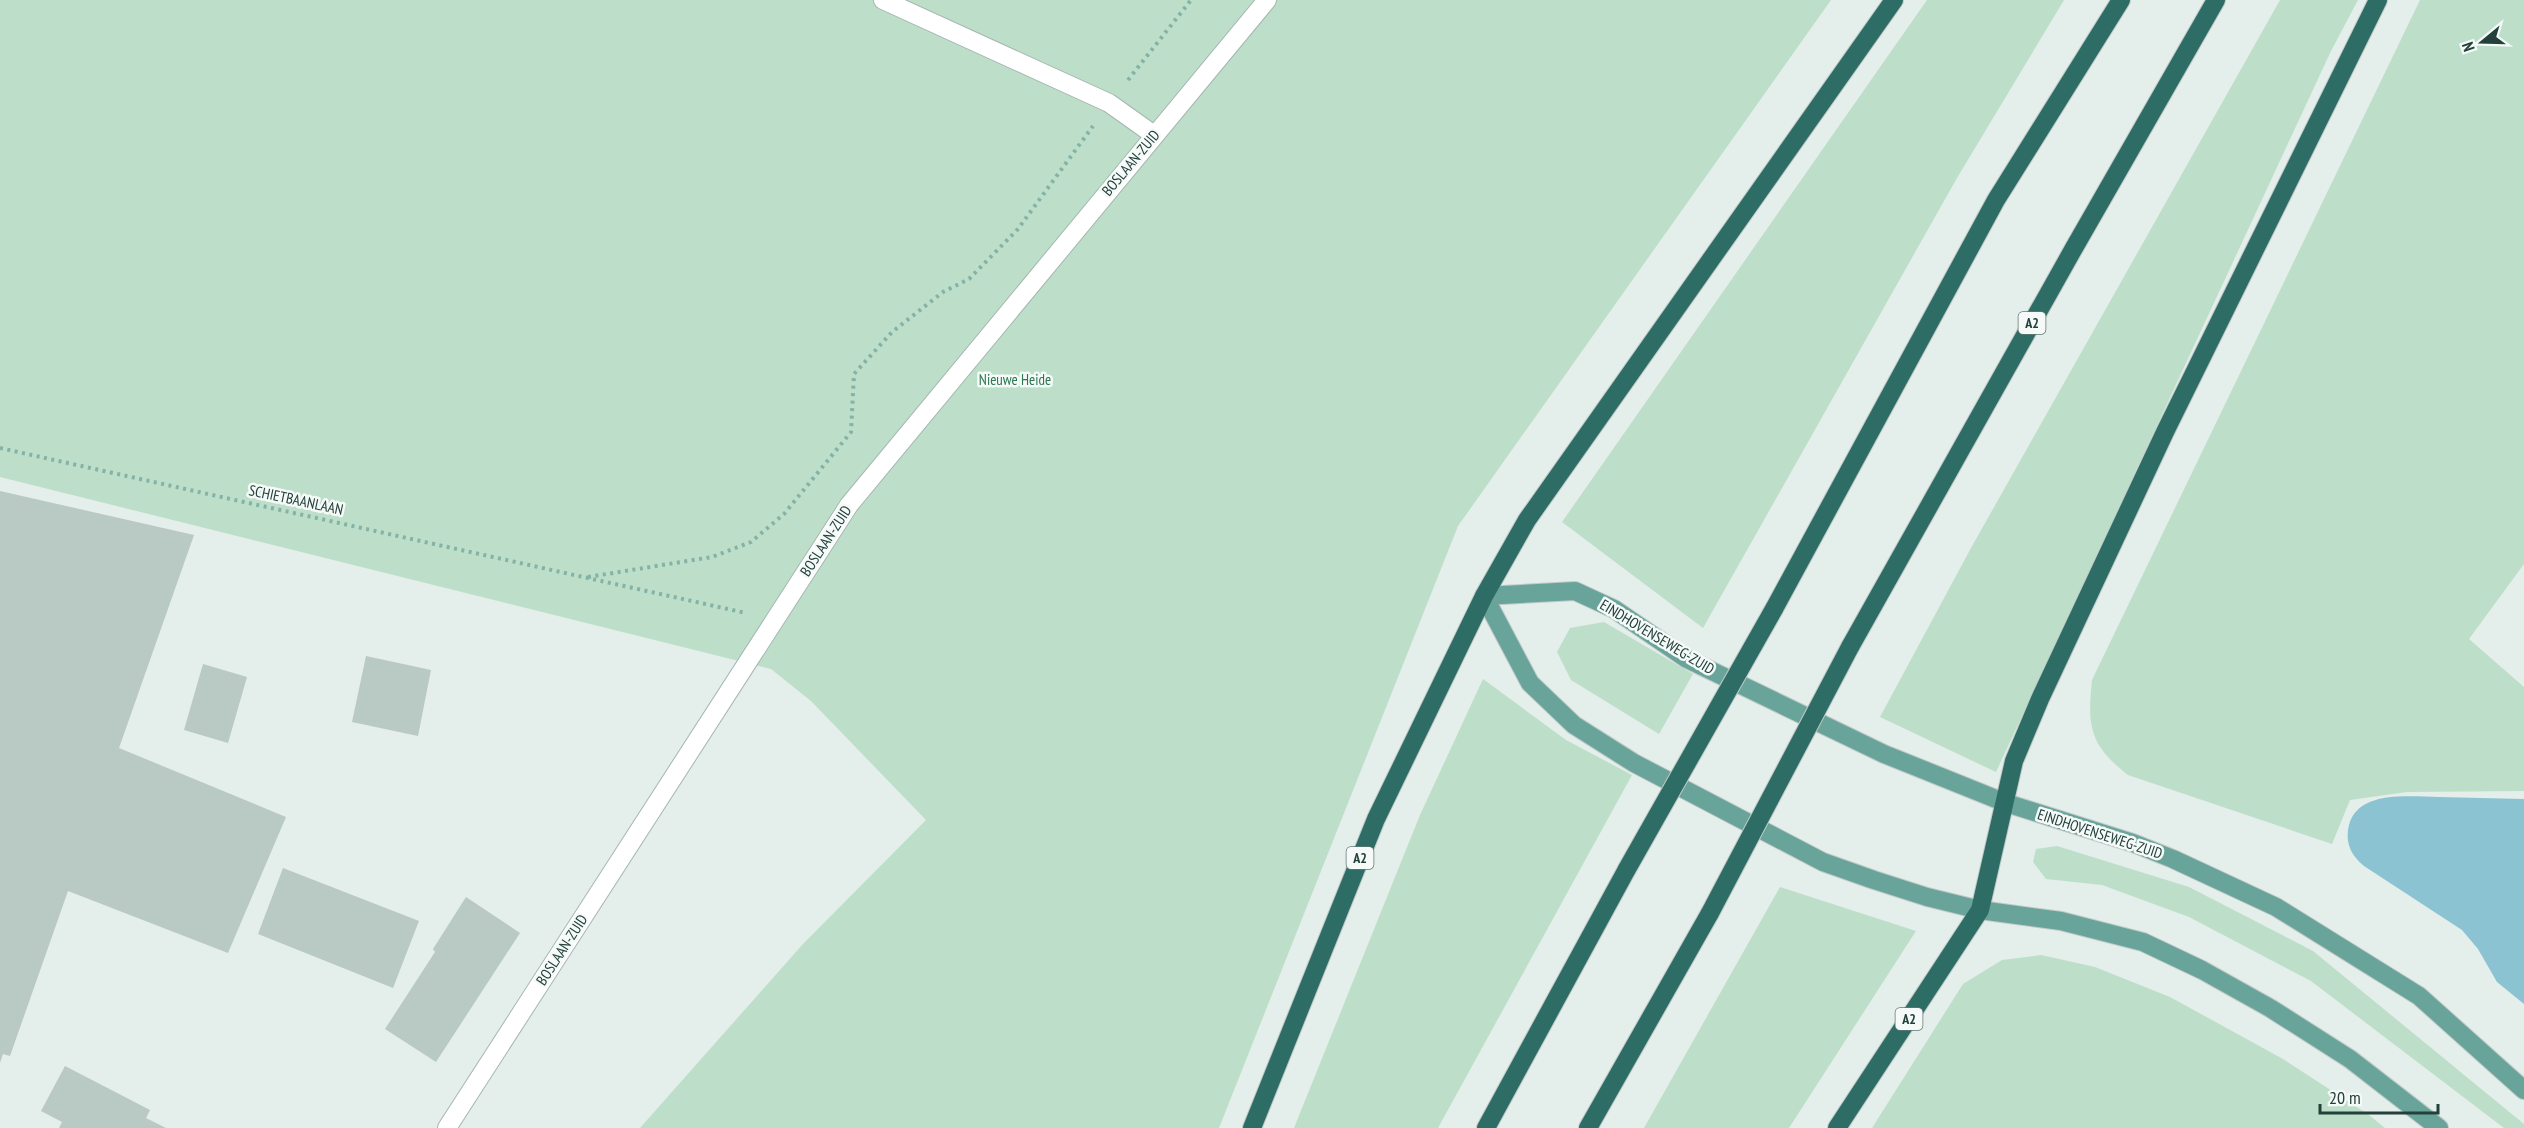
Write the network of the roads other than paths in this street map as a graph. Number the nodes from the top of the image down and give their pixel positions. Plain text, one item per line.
1 (884, 0) edge
2 (1266, 0) edge
3 (1894, 0) edge
4 (2121, 0) edge
5 (2216, 0) edge
6 (2378, 0) edge
7 (1154, 135) junction
8 (1484, 596) junction
9 (2006, 803) junction
10 (1980, 910) junction
11 (2521, 1084) edge
12 (447, 1128) edge
13 (1252, 1128) edge
14 (1486, 1128) edge
15 (1588, 1128) edge
16 (1837, 1128) edge
17 (2439, 1128) edge

1 - 7 street
2 - 7 street, BOSLAAN-ZUID
3 - 8 highway, A2
4 - 14 highway, bridge
5 - 15 highway, A2, bridge
6 - 9 highway
7 - 12 street, BOSLAAN-ZUID
8 - 9 main road, EINDHOVENSEWEG-ZUID
8 - 10 main road
8 - 13 highway, A2
9 - 10 highway
9 - 11 main road, EINDHOVENSEWEG-ZUID
10 - 16 highway, A2
10 - 17 main road

